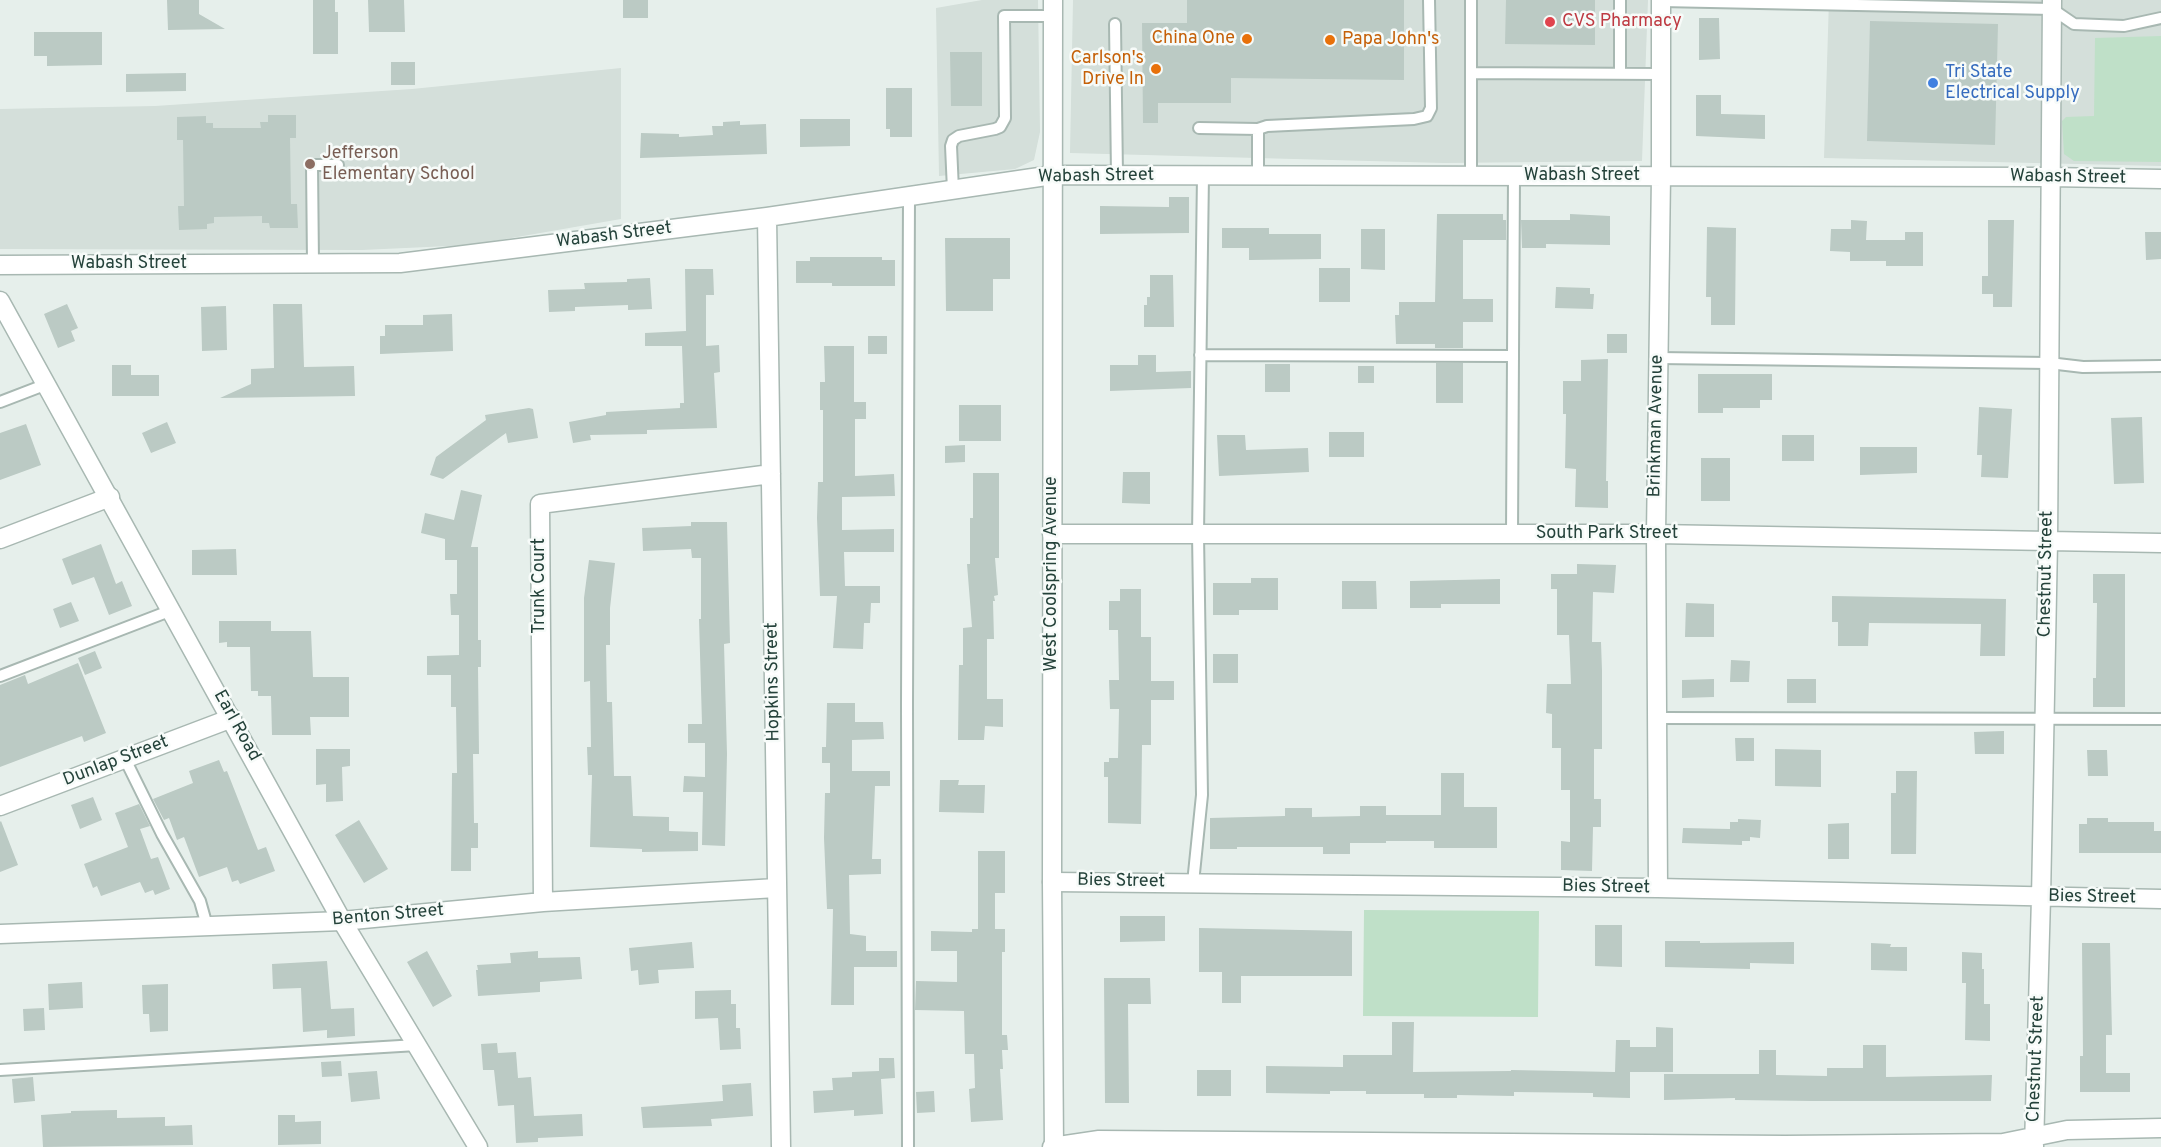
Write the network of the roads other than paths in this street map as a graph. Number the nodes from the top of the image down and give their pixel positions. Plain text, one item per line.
1 (1429, 0) edge
2 (1471, 0) edge
3 (1620, 0) edge
4 (1661, 1) edge
5 (1903, 3) edge
6 (2052, 5) edge
7 (1053, 8) edge
8 (2161, 18) edge
9 (1115, 24) dead end
10 (1471, 73) junction
11 (1620, 74) junction
12 (1661, 74) junction
13 (1199, 128) dead end
14 (1258, 129) junction
15 (338, 165) dead end
16 (1053, 175) junction
17 (1117, 175) junction
18 (1203, 175) junction
19 (1258, 175) junction
20 (1471, 176) junction
21 (1514, 176) junction
22 (1661, 176) junction
23 (2050, 177) junction
24 (2161, 179) edge
25 (953, 190) junction
26 (909, 196) junction
27 (767, 217) junction
28 (314, 263) junction
29 (0, 265) edge
30 (0, 301) edge
31 (1200, 355) junction
32 (1514, 356) junction
33 (1658, 358) junction
34 (2049, 363) junction
35 (2161, 366) edge
36 (47, 384) junction
37 (0, 402) edge
38 (771, 474) junction
39 (110, 497) junction
40 (1052, 534) junction
41 (1198, 534) junction
42 (1512, 534) junction
43 (1656, 534) junction
44 (0, 539) edge
45 (2048, 542) junction
46 (2161, 543) edge
47 (172, 610) junction
48 (0, 676) edge
49 (232, 718) junction
50 (1657, 718) junction
51 (2045, 719) junction
52 (2161, 719) edge
53 (125, 759) junction
54 (0, 806) edge
55 (1052, 882) junction
56 (1193, 883) junction
57 (776, 888) junction
58 (1658, 888) junction
59 (2042, 898) junction
60 (2161, 899) edge
61 (543, 902) junction
62 (342, 921) junction
63 (207, 926) junction
64 (0, 934) edge
65 (417, 1045) junction
66 (0, 1070) edge
67 (2161, 1128) edge
68 (2034, 1142) edge
69 (1785, 1146) edge
70 (478, 1147) edge
71 (781, 1147) edge
72 (908, 1147) edge
73 (1053, 1147) edge

1 - 14 lane
2 - 10 lane
3 - 11 lane
4 - 5 lane
4 - 12 street, Brinkman Avenue
5 - 6 lane
6 - 8 lane
6 - 23 street, Chestnut Street
7 - 16 street, West Coolspring Avenue
7 - 25 lane
9 - 17 lane
10 - 11 lane
10 - 20 lane
11 - 12 lane
12 - 22 street, Brinkman Avenue
13 - 14 lane
14 - 19 lane
15 - 28 lane
16 - 17 street, Wabash Street
16 - 25 street, Wabash Street
16 - 40 street, West Coolspring Avenue
17 - 18 street, Wabash Street
18 - 19 street, Wabash Street
18 - 31 lane
19 - 20 street, Wabash Street
20 - 21 street, Wabash Street
21 - 22 street, Wabash Street
21 - 32 lane
22 - 23 street, Wabash Street
22 - 33 street, Brinkman Avenue
23 - 24 street, Wabash Street
23 - 34 street, Chestnut Street
25 - 26 street, Wabash Street
26 - 27 street, Wabash Street
26 - 72 lane
27 - 28 street, Wabash Street
27 - 38 street, Hopkins Street
28 - 29 street, Wabash Street
30 - 36 street, Earl Road
31 - 32 lane
31 - 41 lane
32 - 42 lane
33 - 34 lane
33 - 43 street, Brinkman Avenue
34 - 35 lane
34 - 45 street, Chestnut Street
36 - 37 lane
36 - 39 street, Earl Road
38 - 57 street, Hopkins Street
38 - 61 street, Trunk Court
39 - 44 street
39 - 47 street, Earl Road
40 - 41 street, South Park Street
40 - 55 street, West Coolspring Avenue
41 - 42 street, South Park Street
41 - 56 lane
42 - 43 street, South Park Street
43 - 45 street, South Park Street
43 - 50 street, Brinkman Avenue
45 - 46 street, South Park Street
45 - 51 street, Chestnut Street
47 - 48 lane
47 - 49 street, Earl Road
49 - 53 street, Dunlap Street
49 - 62 street, Earl Road
50 - 51 lane
50 - 58 street, Brinkman Avenue
51 - 52 lane
51 - 59 street, Chestnut Street
53 - 54 street, Dunlap Street
53 - 63 lane
55 - 56 street, Bies Street
55 - 73 street, West Coolspring Avenue
56 - 58 street, Bies Street
57 - 61 street, Benton Street
57 - 71 street, Hopkins Street
58 - 59 street, Bies Street
59 - 60 street, Bies Street
59 - 68 street, Chestnut Street
61 - 62 street, Benton Street
62 - 63 street, Benton Street
62 - 65 street, Earl Road
63 - 64 street, Benton Street
65 - 66 lane
65 - 70 street, Earl Road
67 - 68 street
68 - 69 street
69 - 73 street

